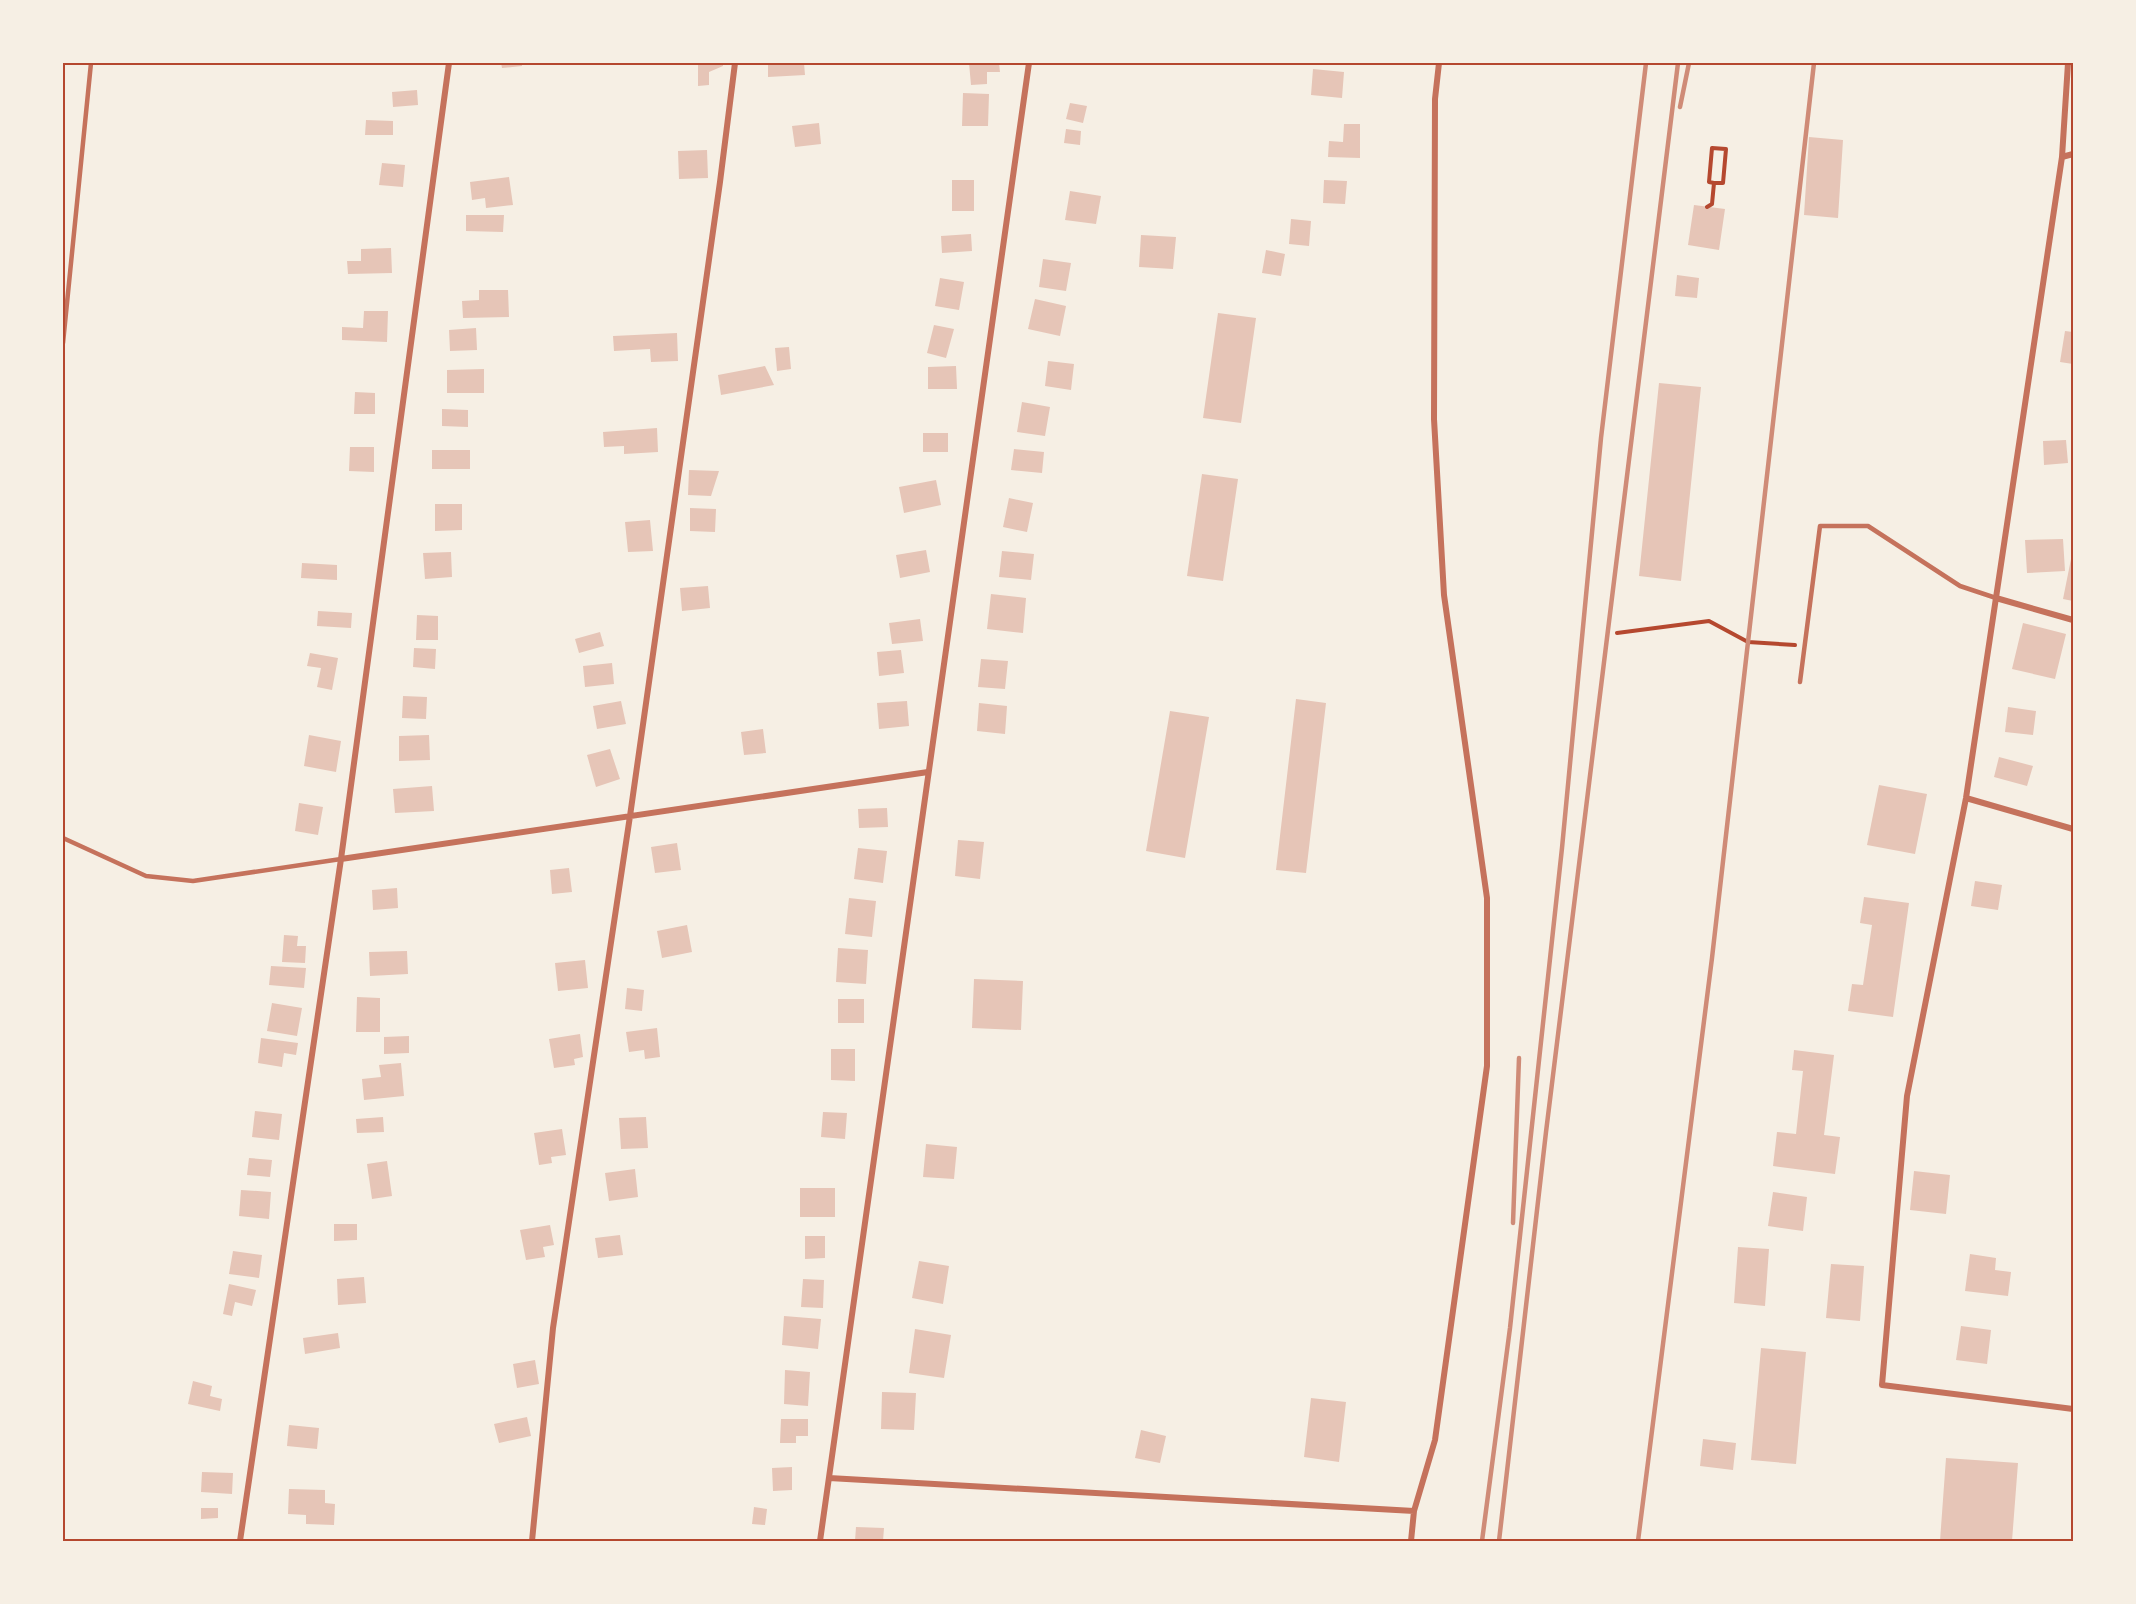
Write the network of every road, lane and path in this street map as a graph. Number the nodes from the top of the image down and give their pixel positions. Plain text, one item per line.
1 (92, 63) edge
2 (448, 63) edge
3 (735, 63) edge
4 (1029, 63) edge
5 (1439, 63) edge
6 (2068, 63) edge
7 (2073, 154) edge
8 (2062, 157) junction
9 (1714, 183) junction
10 (1707, 207) dead end
11 (63, 343) edge
12 (1996, 598) junction
13 (2073, 620) edge
14 (1617, 633) dead end
15 (1804, 646) junction
16 (1800, 682) dead end
17 (928, 772) junction
18 (1966, 798) junction
19 (630, 816) junction
20 (2073, 829) edge
21 (63, 838) edge
22 (341, 859) junction
23 (2073, 1409) edge
24 (829, 1478) junction
25 (1414, 1510) junction
26 (240, 1541) edge
27 (532, 1541) edge
28 (820, 1541) edge
29 (1412, 1541) edge

1 - 11 lane
2 - 22 street
3 - 19 street
4 - 17 street
5 - 25 street
6 - 8 street
7 - 8 street
8 - 12 street
9 - 9 path
9 - 10 path
12 - 13 street
12 - 15 lane
12 - 18 street
14 - 15 path
15 - 16 lane
17 - 19 street
17 - 24 street
18 - 20 street
18 - 23 street
19 - 22 street
19 - 27 street
21 - 22 lane
22 - 26 street
24 - 25 street
24 - 28 street
25 - 29 street

